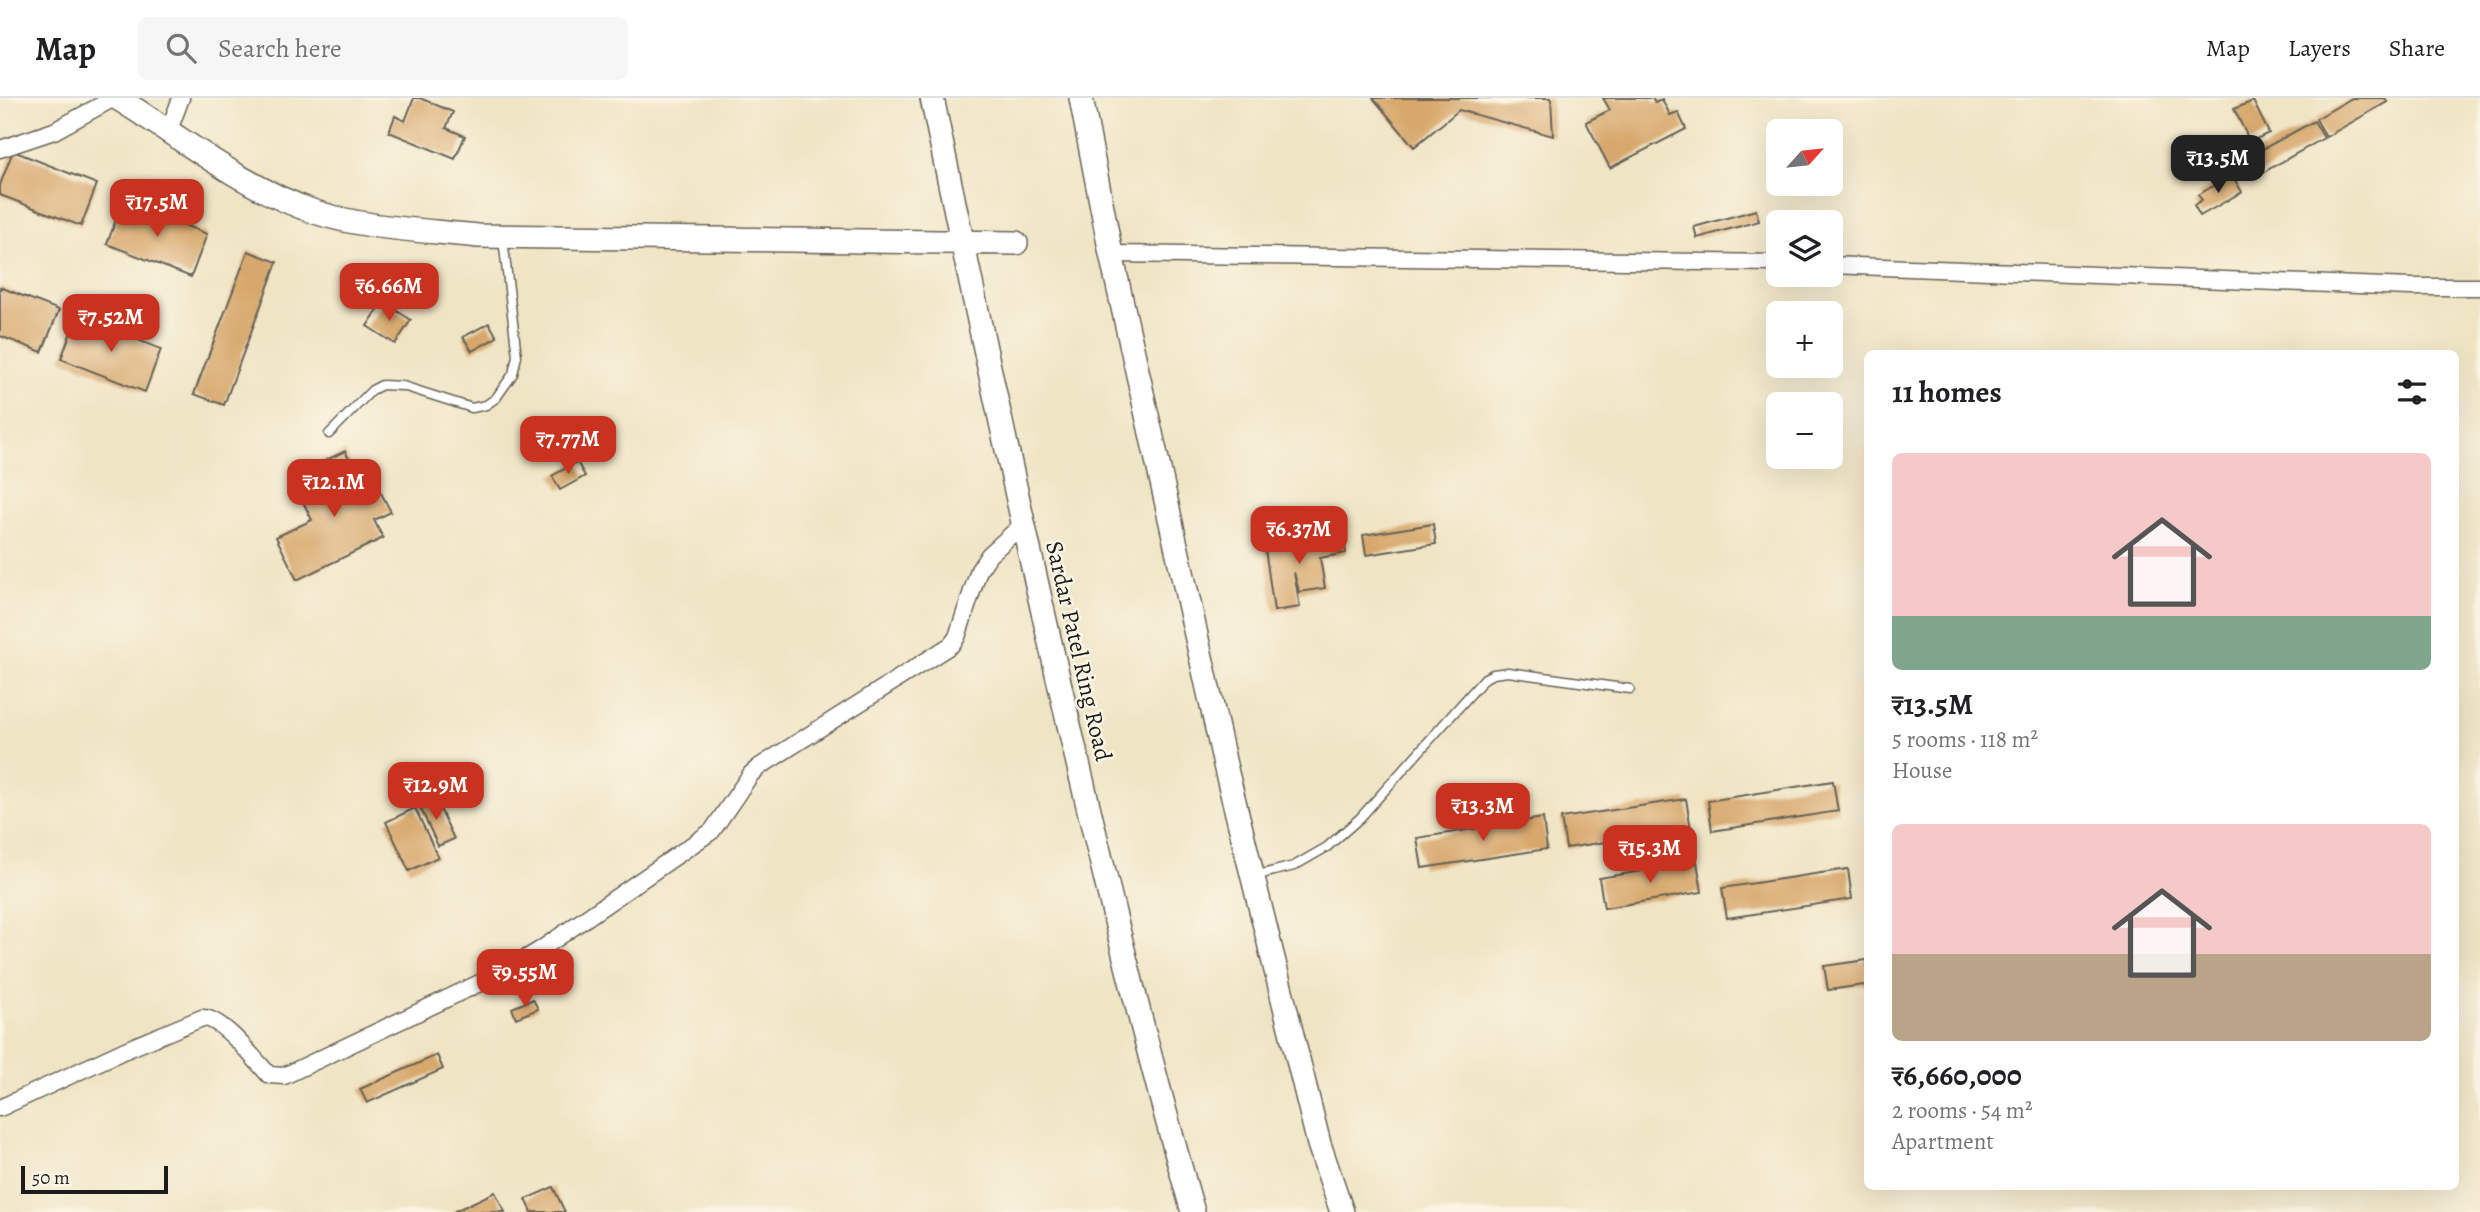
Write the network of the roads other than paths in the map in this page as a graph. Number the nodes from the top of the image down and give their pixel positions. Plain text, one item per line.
1 (116, 98) edge
2 (181, 98) edge
3 (932, 98) edge
4 (1081, 98) edge
5 (169, 130) junction
6 (0, 149) edge
7 (503, 236) junction
8 (962, 242) junction
9 (1016, 243) dead end
10 (1111, 254) junction
11 (1766, 264) edge
12 (1843, 265) edge
13 (2480, 287) edge
14 (329, 434) dead end
15 (1022, 525) junction
16 (1630, 689) dead end
17 (1253, 876) junction
18 (0, 1108) edge
19 (1194, 1212) edge
20 (1342, 1212) edge

1 - 5 street
1 - 6 street
2 - 5 street
3 - 8 street, Sardar Patel Ring Road
4 - 10 street
5 - 7 street
7 - 8 street
7 - 14 lane
8 - 9 street
8 - 15 street, Sardar Patel Ring Road
10 - 11 street
10 - 17 street
12 - 13 street
15 - 18 street
15 - 19 street, Sardar Patel Ring Road
16 - 17 lane
17 - 20 street

